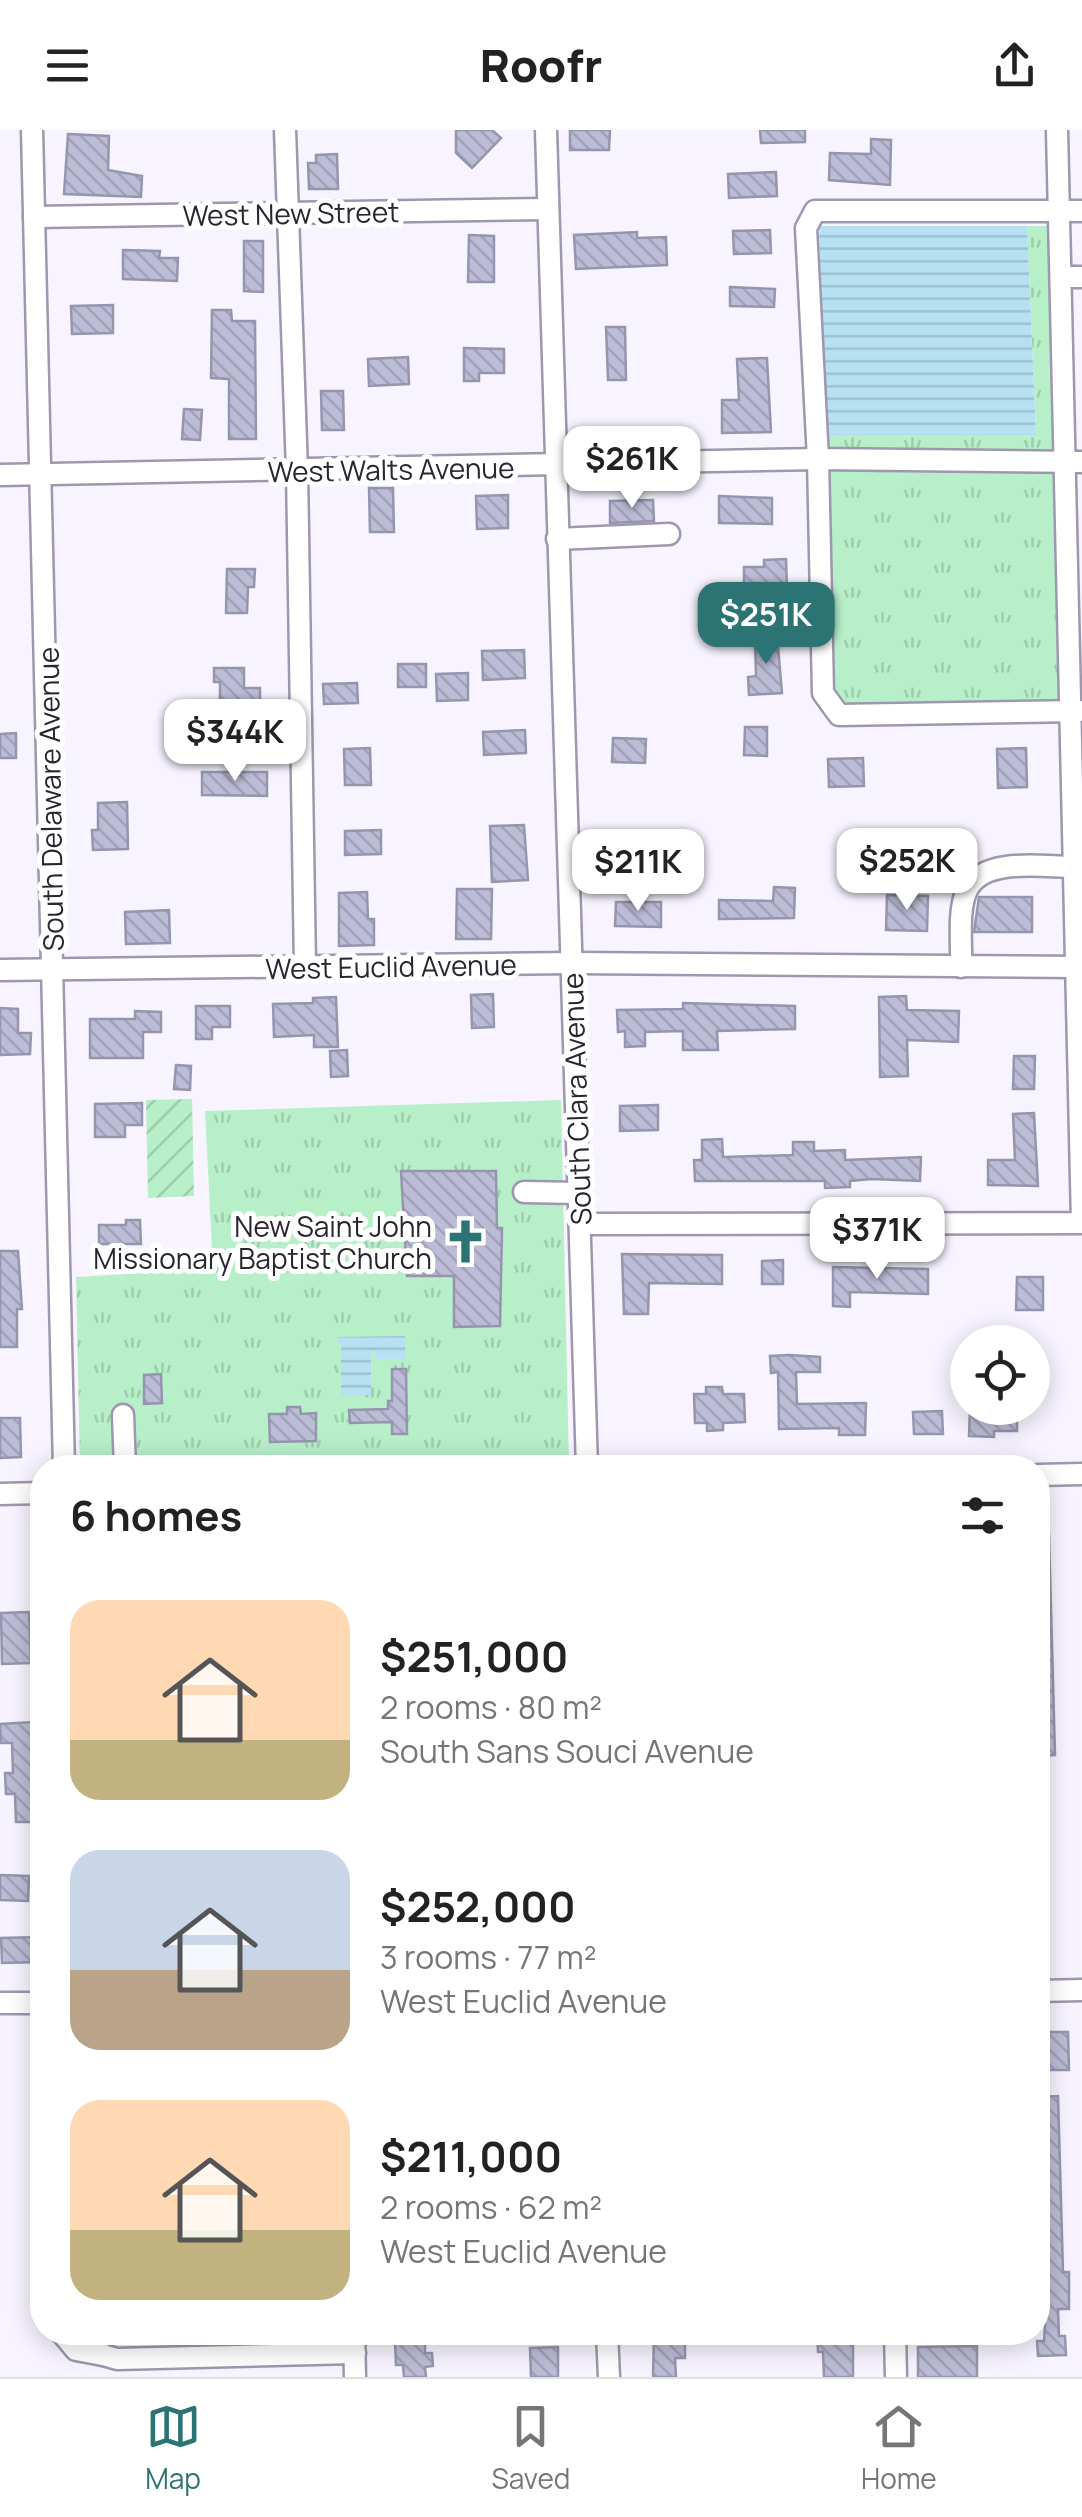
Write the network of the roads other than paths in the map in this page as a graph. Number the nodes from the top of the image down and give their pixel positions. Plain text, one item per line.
1 (32, 130) edge
2 (285, 130) edge
3 (546, 130) edge
4 (1058, 130) edge
5 (548, 209) junction
6 (1059, 211) junction
7 (1082, 211) edge
8 (289, 213) junction
9 (34, 216) junction
10 (1072, 277) edge
11 (1073, 393) edge
12 (818, 459) junction
13 (1074, 462) edge
14 (554, 466) junction
15 (297, 470) junction
16 (42, 474) junction
17 (0, 475) edge
18 (670, 534) dead end
19 (557, 540) junction
20 (1075, 601) edge
21 (1076, 711) edge
22 (1072, 867) junction
23 (572, 963) junction
24 (961, 966) junction
25 (305, 967) junction
26 (1078, 967) edge
27 (0, 970) edge
28 (54, 970) junction
29 (524, 1192) dead end
30 (579, 1193) junction
31 (1082, 1223) edge
32 (580, 1224) junction
33 (123, 1415) dead end
34 (64, 1455) edge
35 (125, 1455) edge
36 (587, 1455) edge
37 (1050, 1474) edge
38 (1082, 1474) edge
39 (0, 1494) edge
40 (30, 1494) edge
41 (1082, 1990) edge
42 (1050, 1991) edge
43 (0, 2003) edge
44 (30, 2003) edge
45 (97, 2345) edge
46 (324, 2345) edge
47 (354, 2345) edge
48 (608, 2345) edge
49 (895, 2345) edge
50 (355, 2377) edge
51 (609, 2377) edge
52 (896, 2377) edge

1 - 9 street, South Delaware Avenue
2 - 8 street
3 - 5 street, South Clara Avenue
4 - 6 street
5 - 8 street, West New Street
5 - 14 street, South Clara Avenue
6 - 7 street
6 - 10 street
6 - 12 street
8 - 9 street, West New Street
8 - 15 street
9 - 16 street, South Delaware Avenue
10 - 11 street
11 - 13 street
12 - 13 street, West Walts Avenue
12 - 14 street, West Walts Avenue
12 - 21 street
13 - 20 street
14 - 15 street, West Walts Avenue
14 - 19 street, South Clara Avenue
15 - 16 street, West Walts Avenue
15 - 25 street
16 - 17 street, West Walts Avenue
16 - 28 street, South Delaware Avenue
18 - 19 street
19 - 23 street, South Clara Avenue
20 - 21 street
21 - 22 street
22 - 24 street
22 - 26 street
23 - 24 street, West Euclid Avenue
23 - 25 street, West Euclid Avenue
23 - 30 street, South Clara Avenue
24 - 26 street, West Euclid Avenue
25 - 28 street, West Euclid Avenue
26 - 31 street
27 - 28 street, West Euclid Avenue
28 - 34 street, South Delaware Avenue
29 - 30 street
30 - 32 street, South Clara Avenue
31 - 32 street
32 - 36 street, South Clara Avenue
33 - 35 street
37 - 38 street
39 - 40 street
41 - 42 street
43 - 44 street
45 - 46 street
47 - 50 street
48 - 51 street
49 - 52 street

